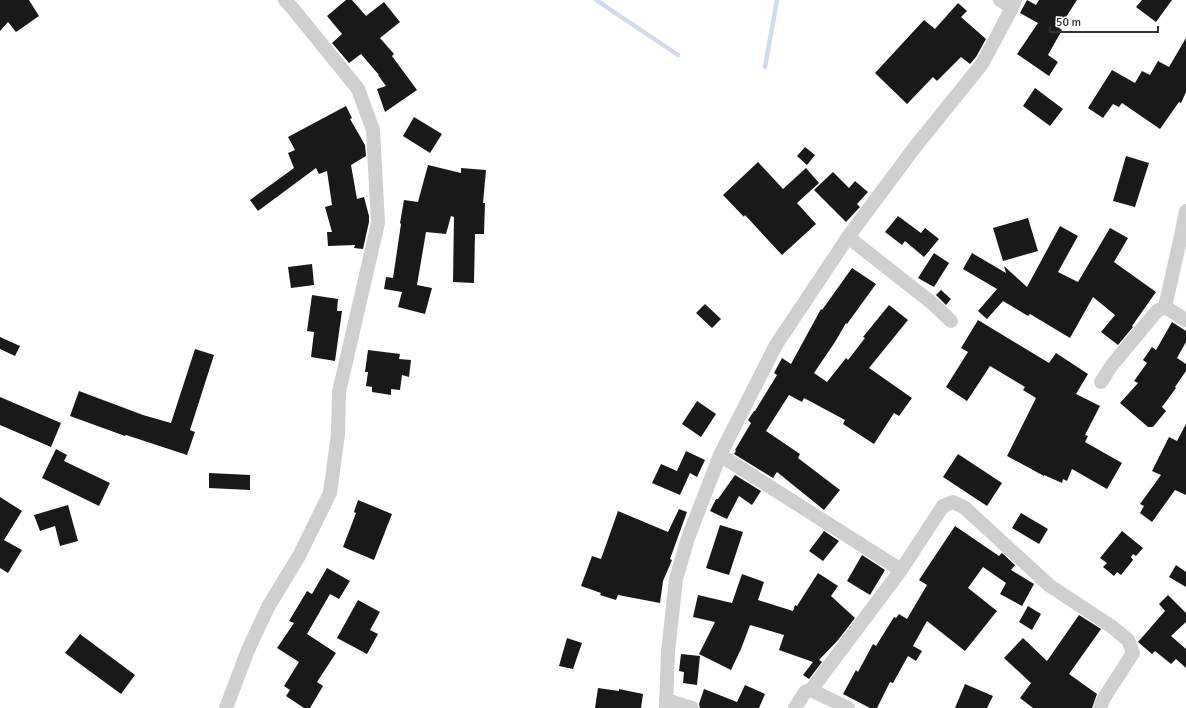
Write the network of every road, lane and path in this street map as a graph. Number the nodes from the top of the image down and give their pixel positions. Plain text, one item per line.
1 (285, 0) edge
2 (1000, 0) edge
3 (1013, 4) edge
4 (1186, 211) edge
5 (848, 236) junction
6 (1165, 307) junction
7 (1186, 320) edge
8 (951, 321) dead end
9 (1101, 382) dead end
10 (720, 455) junction
11 (901, 570) junction
12 (811, 690) junction
13 (666, 704) edge
14 (226, 708) edge
15 (692, 708) edge
16 (795, 708) edge
17 (848, 708) edge
18 (1100, 708) edge

1 - 14 street
2 - 3 street
3 - 5 street
4 - 6 street
5 - 8 street
5 - 10 street
6 - 7 street
6 - 9 street
10 - 11 street
10 - 13 street
11 - 12 street
11 - 18 street
12 - 16 street
12 - 17 street
13 - 15 street

